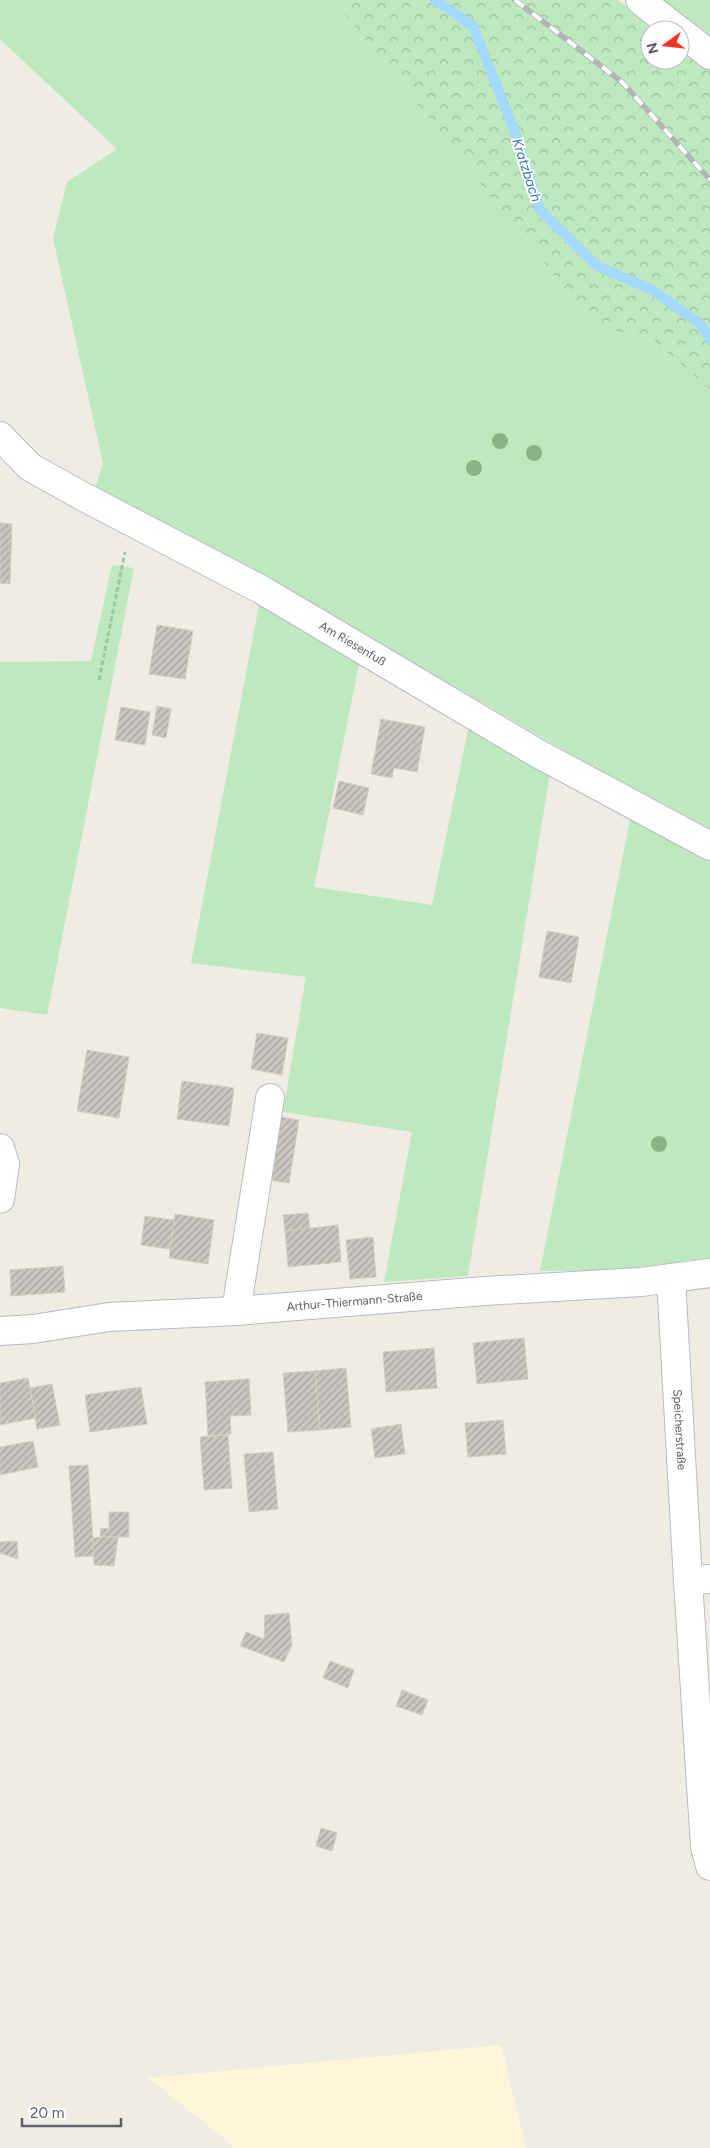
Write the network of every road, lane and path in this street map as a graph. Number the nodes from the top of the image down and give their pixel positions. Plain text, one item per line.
1 (640, 0) edge
2 (665, 20) edge
3 (690, 40) edge
4 (710, 55) edge
5 (0, 436) edge
6 (131, 522) junction
7 (99, 680) dead end
8 (710, 846) edge
9 (270, 1098) dead end
10 (0, 1148) edge
11 (0, 1199) edge
12 (710, 1273) edge
13 (671, 1278) junction
14 (236, 1310) junction
15 (0, 1331) edge
16 (699, 1580) edge
17 (710, 1866) edge

1 - 2 street
3 - 4 street
5 - 6 street, Am Riesenfuß
6 - 7 path
6 - 8 street, Am Riesenfuß
9 - 14 street
10 - 11 street
12 - 13 street, Arthur-Thiermann-Straße
13 - 14 street, Arthur-Thiermann-Straße
13 - 16 street, Speicherstraße
14 - 15 street, Arthur-Thiermann-Straße
16 - 17 street, Speicherstraße

